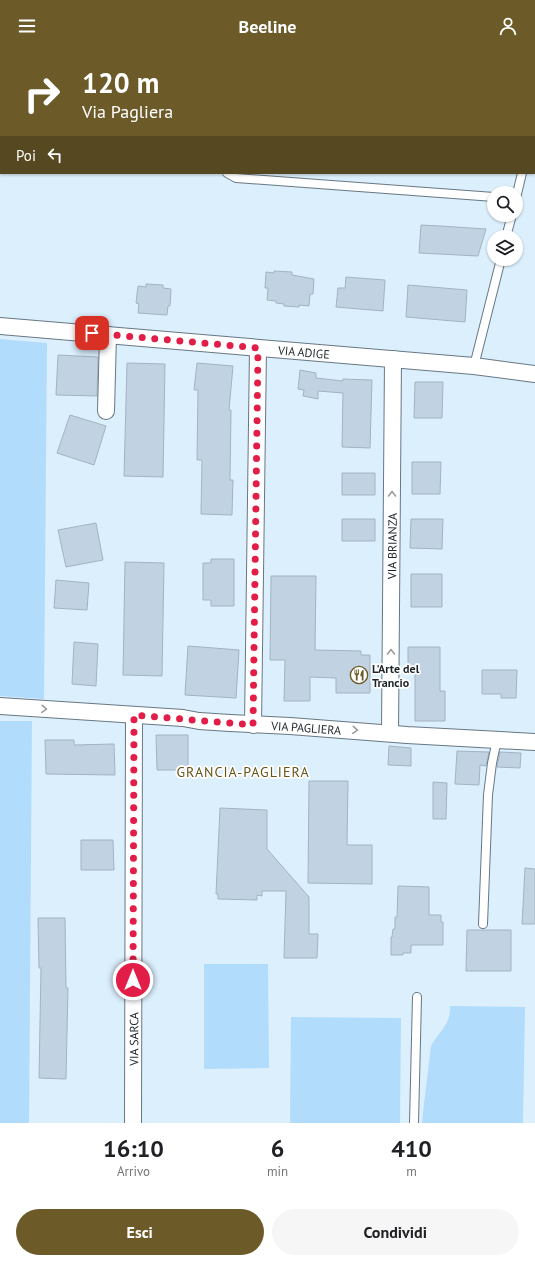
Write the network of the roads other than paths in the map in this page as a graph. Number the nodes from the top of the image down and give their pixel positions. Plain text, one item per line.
1 (229, 174) edge
2 (522, 174) edge
3 (519, 186) edge
4 (487, 196) edge
5 (498, 266) edge
6 (0, 326) edge
7 (108, 335) junction
8 (258, 348) junction
9 (393, 359) junction
10 (474, 366) junction
11 (535, 374) edge
12 (106, 412) dead end
13 (3, 707) edge
14 (134, 715) junction
15 (253, 725) junction
16 (390, 733) junction
17 (497, 740) junction
18 (535, 742) edge
19 (483, 924) dead end
20 (417, 997) dead end
21 (133, 1123) edge
22 (414, 1123) edge

1 - 4 lane
2 - 3 lane
5 - 10 lane
6 - 7 street, VIA ADIGE
7 - 8 street, VIA ADIGE
7 - 12 street
8 - 9 street, VIA ADIGE
8 - 15 street
9 - 10 street, VIA ADIGE
16 -> 9 street, VIA BRIANZA
10 - 11 street, VIA ADIGE
13 -> 14 street, VIA PAGLIERA
14 - 15 street, VIA PAGLIERA
14 - 21 street, VIA SARCA
15 -> 16 street, VIA PAGLIERA
16 - 17 street, VIA PAGLIERA
17 - 18 street, VIA PAGLIERA
17 - 19 lane
20 - 22 lane

